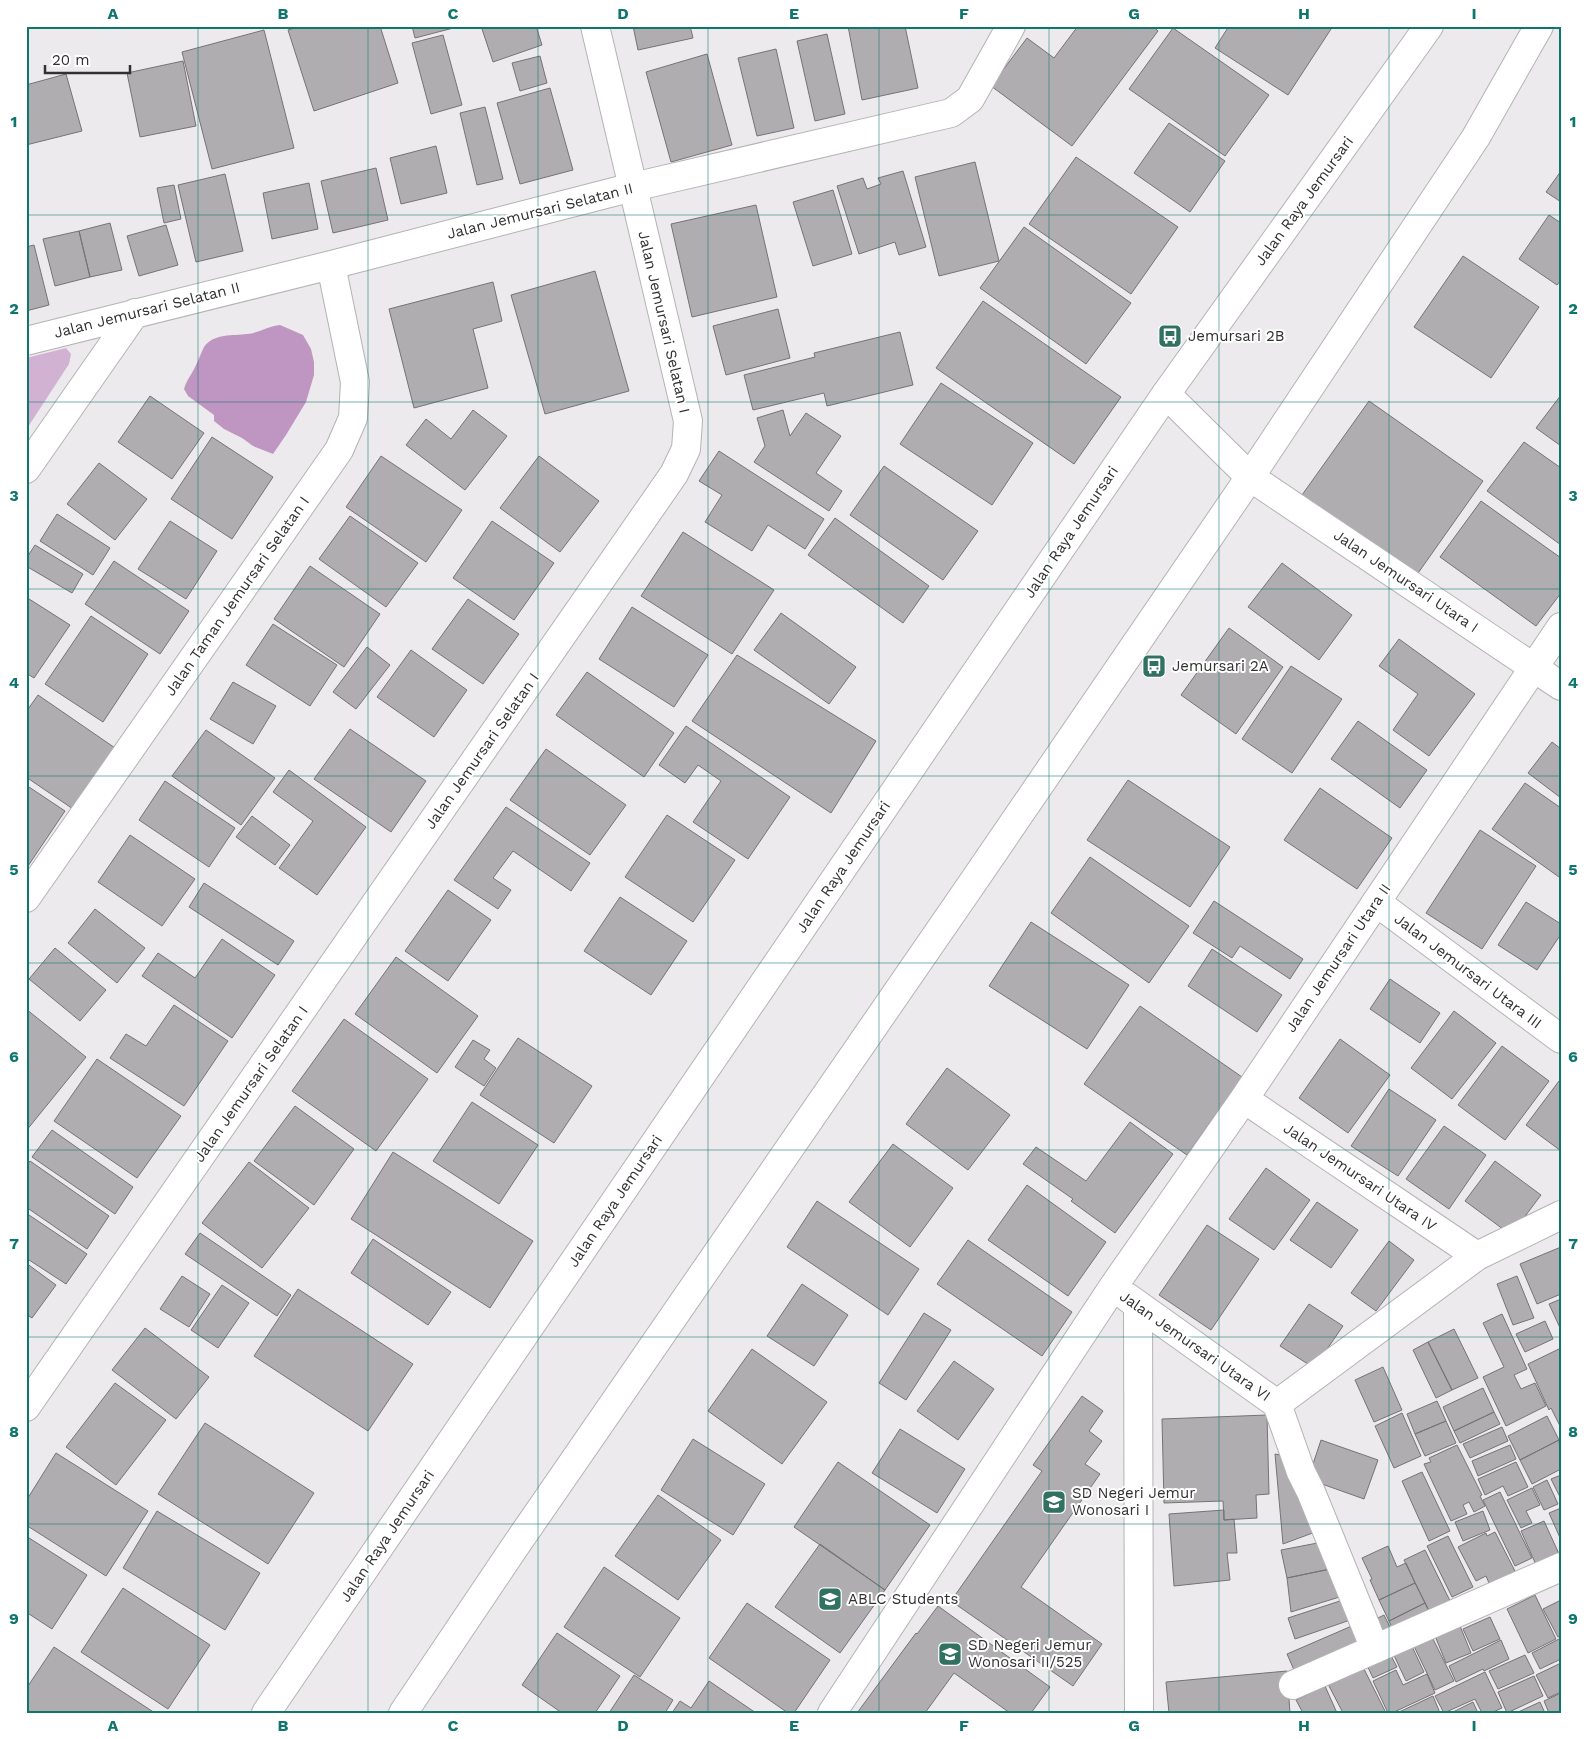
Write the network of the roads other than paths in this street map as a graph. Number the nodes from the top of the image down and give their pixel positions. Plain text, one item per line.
1 (595, 26) edge
2 (1011, 26) edge
3 (1429, 26) edge
4 (1538, 26) edge
5 (632, 186) junction
6 (331, 265) junction
7 (135, 314) junction
8 (26, 340) edge
9 (1166, 394) junction
10 (1241, 468) junction
11 (26, 469) edge
12 (1561, 627) edge
13 (1534, 667) junction
14 (1561, 686) edge
15 (26, 898) edge
16 (1376, 902) junction
17 (1561, 1039) edge
18 (1244, 1099) junction
19 (1561, 1215) edge
20 (1477, 1256) junction
21 (1113, 1287) junction
22 (1138, 1305) junction
23 (1277, 1404) junction
24 (26, 1407) edge
25 (1561, 1567) edge
26 (1375, 1649) junction
27 (1293, 1685) dead end
28 (266, 1713) edge
29 (403, 1713) edge
30 (832, 1713) edge
31 (1139, 1713) edge

1 - 5 street, Jalan Jemursari Selatan I
2 - 5 street, Jalan Jemursari Selatan II
3 - 9 street, Jalan Raya Jemursari
4 - 10 street
5 - 6 street, Jalan Jemursari Selatan II
5 - 24 street, Jalan Jemursari Selatan I
6 - 7 street, Jalan Jemursari Selatan II
6 - 15 street, Jalan Taman Jemursari Selatan I
7 - 8 street, Jalan Jemursari Selatan II
7 - 11 street
9 - 10 street, Jalan Jemursari Utara I
9 - 28 street, Jalan Raya Jemursari
10 - 13 street, Jalan Jemursari Utara I
10 - 29 street
12 - 13 street, Jalan Jemursari Utara II
13 - 14 street, Jalan Jemursari Utara I
13 - 16 street, Jalan Jemursari Utara II
16 - 17 street, Jalan Jemursari Utara III
16 - 18 street, Jalan Jemursari Utara II
18 - 20 street, Jalan Jemursari Utara IV
18 - 21 street, Jalan Jemursari Utara II
19 - 20 street
20 - 23 street
21 - 22 street, Jalan Jemursari Utara VI
21 - 30 street, Jalan Jemursari Utara II
22 - 23 street, Jalan Jemursari Utara VI
22 - 31 street
23 - 26 street
25 - 26 street
26 - 27 street

